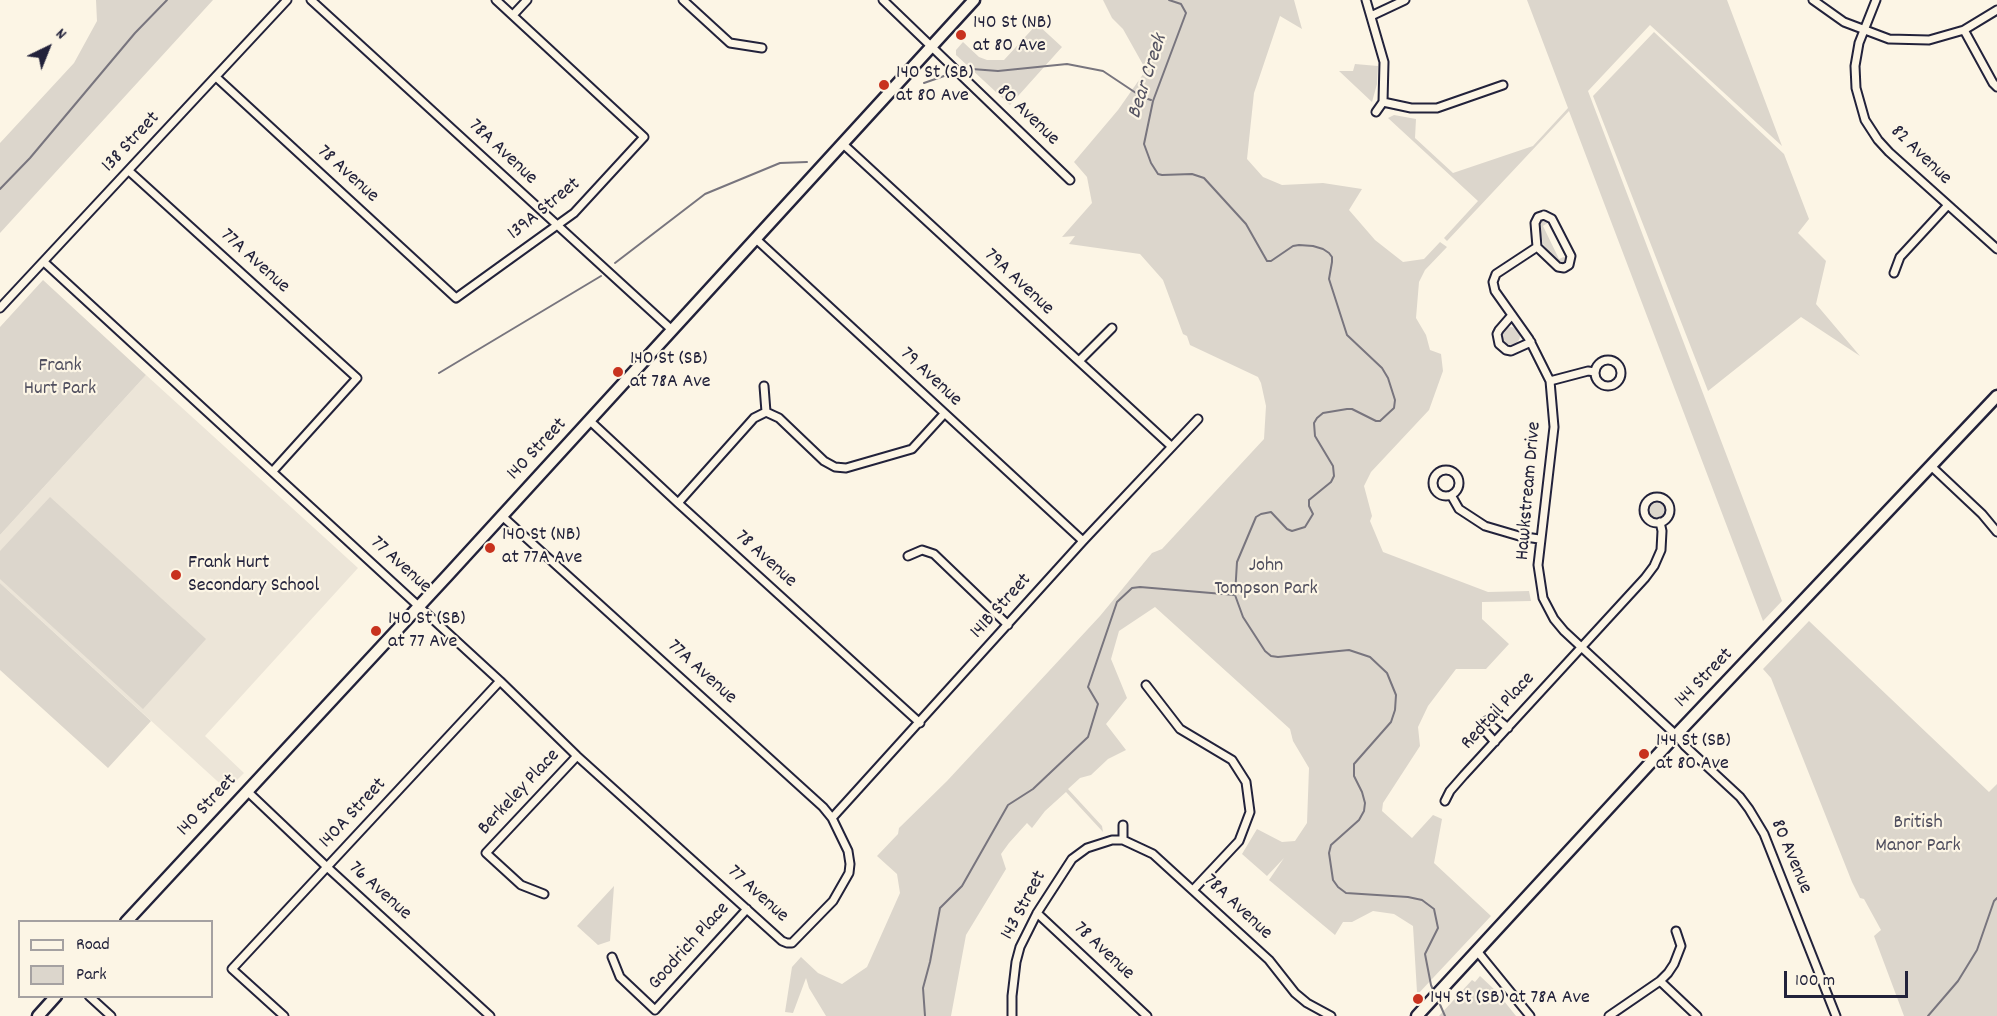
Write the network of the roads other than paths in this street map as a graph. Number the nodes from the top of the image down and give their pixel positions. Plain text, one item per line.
1 (287, 0) edge
2 (311, 0) edge
3 (496, 0) edge
4 (527, 0) edge
5 (683, 0) edge
6 (883, 0) edge
7 (974, 0) edge
8 (1366, 0) edge
9 (1405, 0) edge
10 (1813, 0) edge
11 (1876, 0) edge
12 (1997, 10) edge
13 (513, 15) junction
14 (1371, 16) junction
15 (1964, 30) junction
16 (1864, 31) junction
17 (931, 47) junction
18 (762, 48) dead end
19 (216, 77) junction
20 (1503, 85) dead end
21 (1997, 87) edge
22 (1383, 102) junction
23 (1376, 112) dead end
24 (843, 144) junction
25 (129, 171) junction
26 (1070, 180) dead end
27 (1948, 205) junction
28 (556, 226) junction
29 (756, 238) junction
30 (1536, 247) junction
31 (1997, 249) edge
32 (44, 262) junction
33 (1894, 273) dead end
34 (456, 297) joint
35 (0, 308) edge
36 (1512, 315) junction
37 (1112, 328) dead end
38 (672, 330) junction
39 (1531, 342) junction
40 (1079, 361) junction
41 (1595, 372) dead end
42 (1550, 381) junction
43 (764, 386) dead end
44 (1997, 396) edge
45 (766, 412) junction
46 (944, 414) junction
47 (1198, 419) dead end
48 (590, 420) junction
49 (1171, 446) junction
50 (1931, 466) junction
51 (273, 471) junction
52 (1451, 495) dead end
53 (678, 503) junction
54 (502, 516) junction
55 (1660, 522) dead end
56 (1997, 532) edge
57 (1539, 539) junction
58 (1083, 541) junction
59 (908, 556) dead end
60 (419, 605) junction
61 (1008, 625) junction
62 (1581, 648) junction
63 (500, 681) junction
64 (1146, 685) dead end
65 (920, 723) junction
66 (1508, 728) junction
67 (1676, 735) junction
68 (1495, 742) junction
69 (578, 756) junction
70 (247, 791) junction
71 (1445, 801) dead end
72 (832, 818) junction
73 (1124, 825) dead end
74 (1112, 840) joint
75 (1123, 840) junction
76 (327, 867) junction
77 (1193, 890) junction
78 (544, 894) dead end
79 (747, 909) junction
80 (1036, 913) junction
81 (127, 920) edge
82 (1676, 931) dead end
83 (787, 943) joint
84 (1477, 951) junction
85 (612, 957) dead end
86 (1660, 981) junction
87 (54, 998) edge
88 (91, 998) edge
89 (1420, 1013) edge
90 (38, 1016) edge
91 (111, 1016) edge
92 (284, 1016) edge
93 (490, 1016) edge
94 (1012, 1016) edge
95 (1147, 1016) edge
96 (1331, 1016) edge
97 (1530, 1016) edge
98 (1610, 1016) edge
99 (1696, 1016) edge
100 (1836, 1016) edge

1 - 19 street, 138 Street
2 - 28 street, 78A Avenue
3 - 13 street
4 - 13 street
5 - 18 street
6 - 17 street, 80 Avenue
7 - 17 main road, 140 Street
8 - 14 street
9 - 14 street
10 - 16 street
11 - 16 street, 82 Avenue
12 - 15 street
13 - 28 street, 139A Street
14 - 22 street
15 - 16 street
15 - 21 street
16 - 27 street, 82 Avenue
17 - 24 main road, 140 Street
17 - 26 street, 80 Avenue
19 - 25 street, 138 Street
19 - 34 street, 78 Avenue
20 - 22 street
22 - 23 street
24 - 29 main road, 140 Street
24 - 40 street, 79A Avenue
25 - 32 street, 138 Street
25 - 51 street, 77A Avenue
27 - 31 street, 82 Avenue
27 - 33 street
28 - 34 street, 139A Street
28 - 38 street, 78A Avenue
29 - 38 main road, 140 Street
29 - 46 street, 79 Avenue
30 - 30 street
30 - 36 street, Hawkstream Drive
32 - 35 street, 138 Street
32 - 51 street, 77 Avenue
36 - 39 street, Hawkstream Drive
36 - 39 street
37 - 40 street
38 - 48 main road, 140 Street
39 - 42 street, Hawkstream Drive
40 - 49 street, 79A Avenue
41 - 42 street
42 - 57 street, Hawkstream Drive
43 - 45 street
44 - 50 main road, 144 Street
45 - 46 street
45 - 53 street
46 - 58 street, 79 Avenue
47 - 49 street, 141B Street
48 - 53 street, 78 Avenue
48 - 54 main road, 140 Street
49 - 58 street, 141B Street
50 - 56 street
50 - 67 main road, 144 Street
51 - 60 street, 77 Avenue
52 - 57 street
53 - 65 street, 78 Avenue
54 - 60 main road, 140 Street
54 - 72 street, 77A Avenue
55 - 62 street, Redtail Place
57 - 62 street, Hawkstream Drive
58 - 61 street, 141B Street
59 - 61 street
60 - 63 street, 77 Avenue
60 - 70 main road, 140 Street
61 - 65 street, 141B Street
62 - 66 street, Redtail Place
62 - 67 street, Hawkstream Drive
63 - 69 street, 77 Avenue
63 - 76 street, 140A Street
64 - 77 street
65 - 72 street, 141B Street
66 - 68 street, Redtail Place
66 - 68 street
67 - 84 main road, 144 Street
67 - 100 street, 80 Avenue
68 - 71 street, Redtail Place
69 - 78 street, Berkeley Place
69 - 79 street, 77 Avenue
70 - 76 street, 76 Avenue
70 - 81 main road, 140 Street
72 - 83 street, 77A Avenue
73 - 75 street
74 - 75 street, 78A Avenue
74 - 80 street, 143 Street
75 - 77 street, 78A Avenue
76 - 92 street, 140A Street
76 - 93 street, 76 Avenue
77 - 96 street, 78A Avenue
79 - 83 street, 77 Avenue
79 - 85 street, Goodrich Place
80 - 94 street, 143 Street
80 - 95 street, 78 Avenue
82 - 86 street
84 - 89 main road, 144 Street
84 - 97 street
86 - 98 street
86 - 99 street
87 - 90 main road
88 - 91 street

